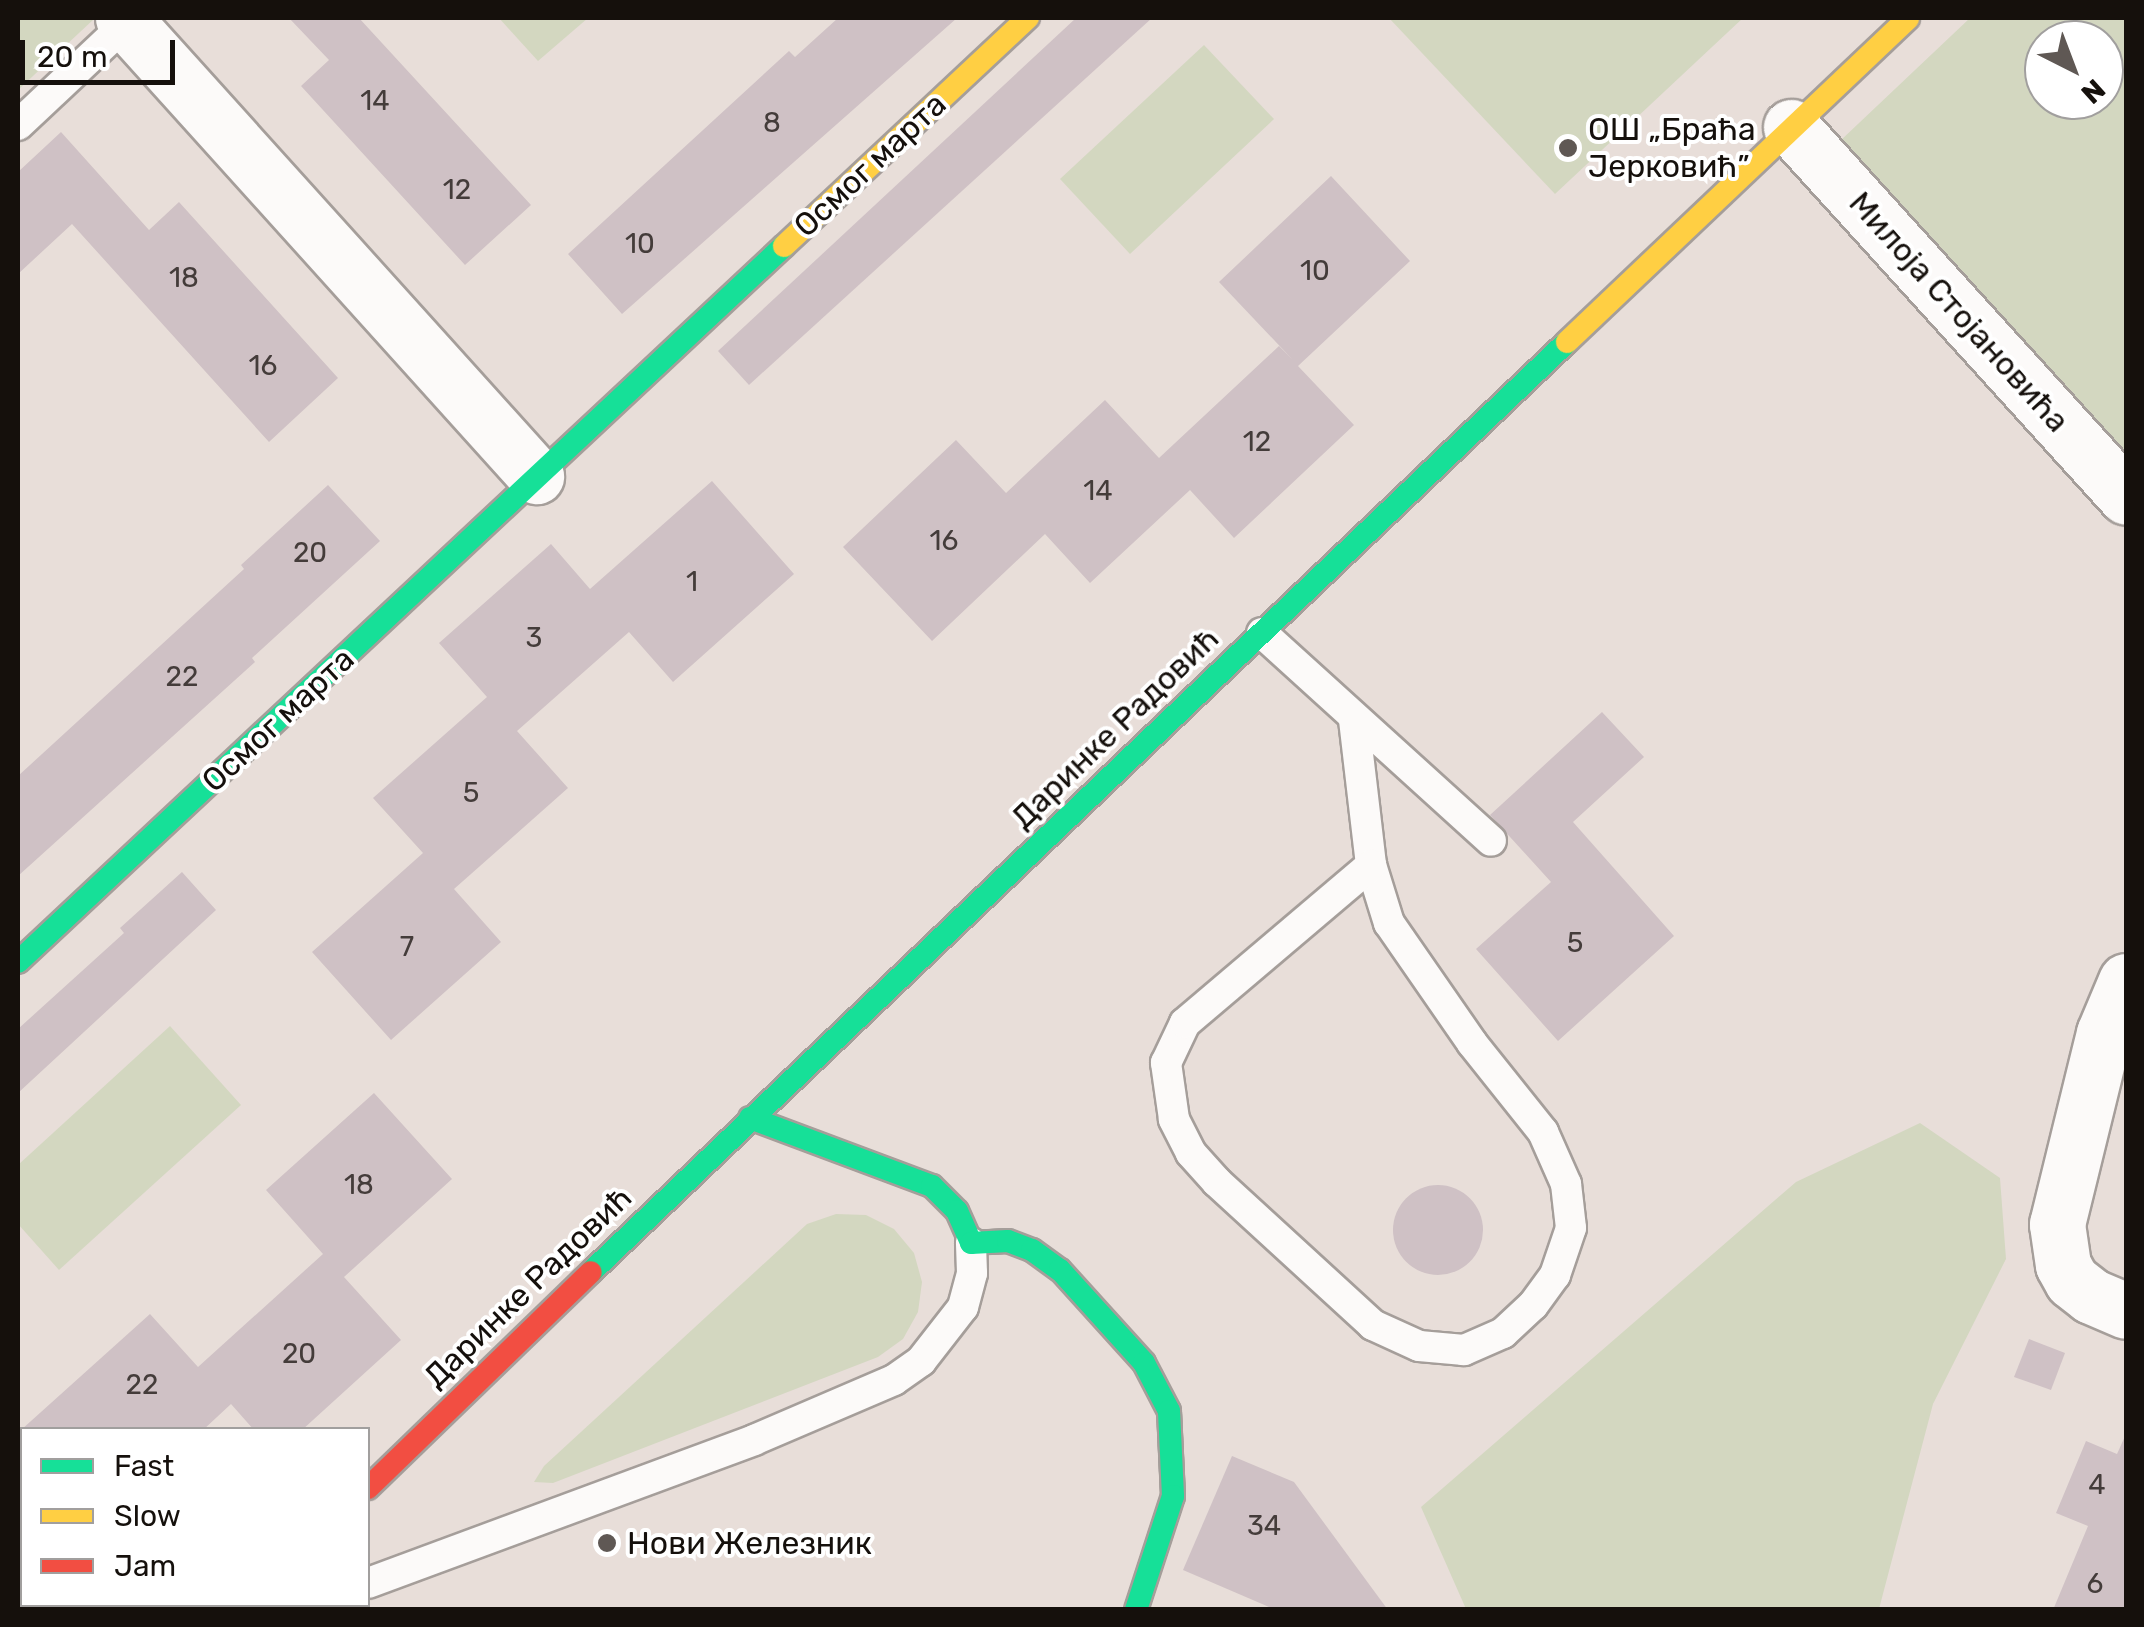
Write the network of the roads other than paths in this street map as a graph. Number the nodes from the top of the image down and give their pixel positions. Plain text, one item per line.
1 (1028, 18) edge
2 (1908, 18) edge
3 (127, 19) edge
4 (18, 124) edge
5 (1791, 127) junction
6 (536, 476) junction
7 (2126, 497) edge
8 (1262, 632) junction
9 (1354, 720) junction
10 (1491, 842) dead end
11 (1370, 866) junction
12 (18, 962) edge
13 (2126, 980) edge
14 (750, 1118) junction
15 (971, 1243) junction
16 (2126, 1311) edge
17 (370, 1486) edge
18 (370, 1581) edge
19 (1136, 1610) edge

1 - 6 street, Осмог марта
2 - 5 street, Даринке Радовић
3 - 4 lane
3 - 6 street
5 - 7 street, Милоја Стојановића
5 - 8 street, Даринке Радовић
6 - 12 street, Осмог марта
8 - 9 lane
8 - 14 street, Даринке Радовић
9 - 10 lane
9 - 11 lane
11 - 11 lane
13 - 16 street
14 - 15 street
14 - 17 street, Даринке Радовић
15 - 18 lane
15 - 19 street

